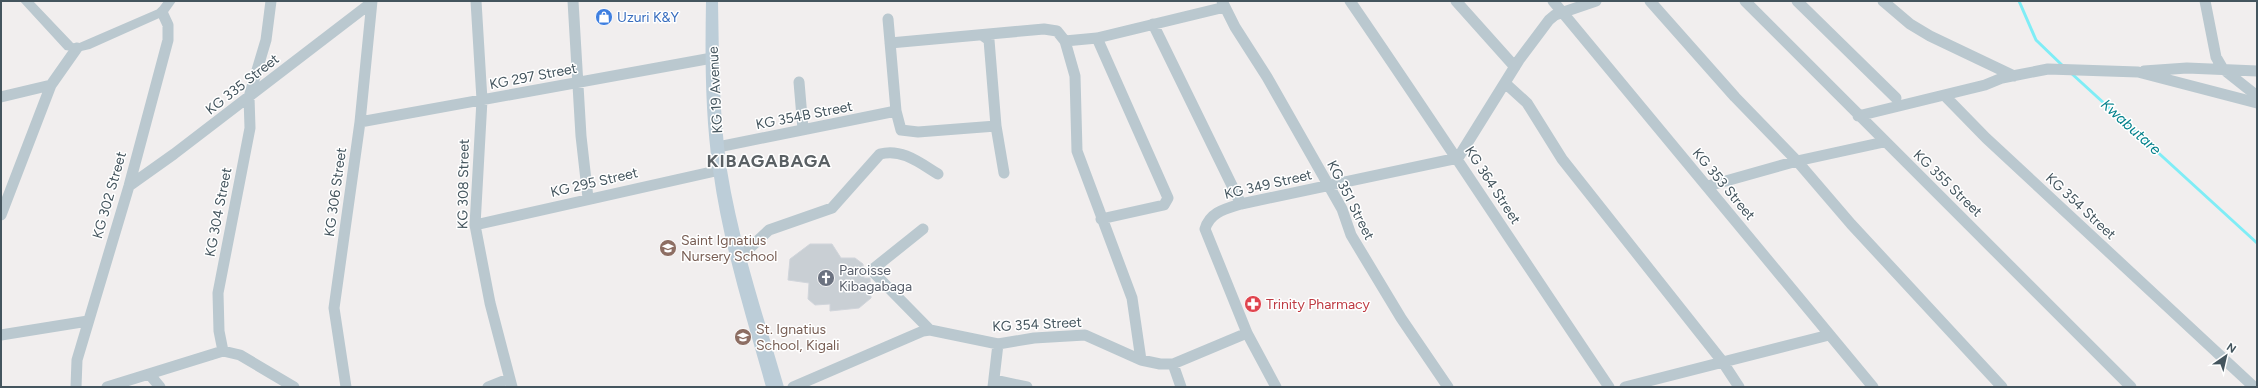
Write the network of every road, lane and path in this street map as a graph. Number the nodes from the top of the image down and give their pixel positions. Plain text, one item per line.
1 (26, 1) edge
2 (170, 1) edge
3 (271, 1) edge
4 (476, 1) edge
5 (572, 1) edge
6 (712, 1) edge
7 (1350, 1) edge
8 (1456, 1) edge
9 (1553, 1) edge
10 (1596, 1) edge
11 (1650, 1) edge
12 (1745, 1) edge
13 (1797, 1) edge
14 (1883, 1) edge
15 (2205, 1) edge
16 (372, 2) edge
17 (1224, 4) edge
18 (162, 12) junction
19 (1563, 12) junction
20 (888, 19) dead end
21 (1153, 24) junction
22 (982, 35) junction
23 (1097, 38) junction
24 (1066, 41) junction
25 (890, 43) junction
26 (77, 48) junction
27 (712, 58) junction
28 (1515, 67) junction
29 (2223, 69) junction
30 (2257, 71) edge
31 (2138, 72) junction
32 (2014, 76) junction
33 (577, 82) junction
34 (799, 82) dead end
35 (1505, 83) junction
36 (51, 85) junction
37 (1944, 95) junction
38 (2257, 96) edge
39 (1, 97) edge
40 (249, 97) junction
41 (1896, 98) dead end
42 (482, 100) junction
43 (2257, 103) edge
44 (896, 112) junction
45 (1858, 116) junction
46 (360, 122) junction
47 (996, 126) junction
48 (803, 129) junction
49 (1884, 142) junction
50 (718, 147) junction
51 (1458, 158) junction
52 (1797, 162) junction
53 (720, 170) junction
54 (1004, 173) dead end
55 (938, 174) dead end
56 (129, 186) junction
57 (1328, 186) junction
58 (1708, 186) junction
59 (588, 198) junction
60 (1241, 204) junction
61 (1, 215) edge
62 (1101, 219) junction
63 (475, 225) junction
64 (923, 229) dead end
65 (739, 258) junction
66 (88, 320) junction
67 (930, 330) junction
68 (1247, 333) junction
69 (1, 335) edge
70 (1829, 335) junction
71 (998, 344) junction
72 (223, 351) junction
73 (1141, 360) junction
74 (1722, 361) junction
75 (1173, 364) junction
76 (150, 375) junction
77 (510, 383) edge
78 (994, 384) edge
79 (76, 387) edge
80 (107, 387) edge
81 (160, 387) edge
82 (294, 387) edge
83 (346, 387) edge
84 (488, 387) edge
85 (775, 387) edge
86 (793, 387) edge
87 (1027, 387) edge
88 (1181, 387) edge
89 (1276, 387) edge
90 (1448, 387) edge
91 (1609, 387) edge
92 (1625, 387) edge
93 (1739, 387) edge
94 (1872, 387) edge
95 (2002, 387) edge
96 (2131, 387) edge
97 (2254, 387) edge

1 - 26 street
2 - 18 street
3 - 40 street, KG 304 Street
4 - 42 street, KG 308 Street
5 - 33 street
6 - 27 main road, KG 19 Avenue
7 - 51 street, KG 364 Street
8 - 28 street
9 - 19 street, KG 353 Street
10 - 19 street
11 - 52 street
12 - 45 street, KG 355 Street
13 - 41 street
14 - 32 street
15 - 29 street
16 - 40 street, KG 335 Street
16 - 46 street, KG 306 Street
17 - 21 street
17 - 57 street, KG 351 Street
18 - 26 street
18 - 56 street, KG 302 Street
19 - 28 street
19 - 58 street, KG 353 Street
20 - 25 street
21 - 23 street
21 - 60 street
22 - 24 street
22 - 25 street
22 - 47 street
23 - 24 street
23 - 62 street
24 - 62 street
25 - 44 street
26 - 36 street
27 - 33 street, KG 297 Street
27 - 50 main road, KG 19 Avenue
28 - 35 street
29 - 30 street
29 - 31 street
29 - 38 street
31 - 32 street
31 - 43 street
32 - 37 street
33 - 42 street, KG 297 Street
33 - 59 street
34 - 48 street
35 - 51 street
35 - 74 street
36 - 39 street
36 - 61 street
37 - 45 street
37 - 97 street, KG 354 Street
40 - 56 street, KG 335 Street
40 - 72 street, KG 304 Street
42 - 46 street, KG 297 Street
42 - 63 street, KG 308 Street
44 - 47 street
44 - 48 street, KG 354B Street
45 - 49 street, KG 355 Street
46 - 83 street, KG 306 Street
47 - 54 street
48 - 50 street, KG 354B Street
49 - 52 street
49 - 96 street, KG 355 Street
50 - 53 main road, KG 19 Avenue
51 - 57 street, KG 349 Street
51 - 91 street, KG 364 Street
52 - 58 street
52 - 95 street
53 - 59 street, KG 295 Street
53 - 65 main road, KG 19 Avenue
55 - 65 street
56 - 66 street, KG 302 Street
57 - 60 street, KG 349 Street
57 - 90 street, KG 351 Street
58 - 70 street, KG 353 Street
59 - 63 street, KG 295 Street
60 - 68 street, KG 349 Street
62 - 73 street
63 - 77 street, KG 308 Street
64 - 67 street
65 - 85 main road, KG 19 Avenue
66 - 69 street
66 - 79 street, KG 302 Street
67 - 71 street, KG 354 Street
67 - 86 street, KG 354 Street
68 - 75 street, KG 354 Street
68 - 89 street
70 - 74 street
70 - 94 street, KG 353 Street
71 - 73 street, KG 354 Street
71 - 78 street
72 - 76 street
72 - 82 street
73 - 75 street, KG 354 Street
74 - 92 street
74 - 93 street
75 - 88 street
76 - 80 street
76 - 81 street
77 - 84 street
78 - 87 street

